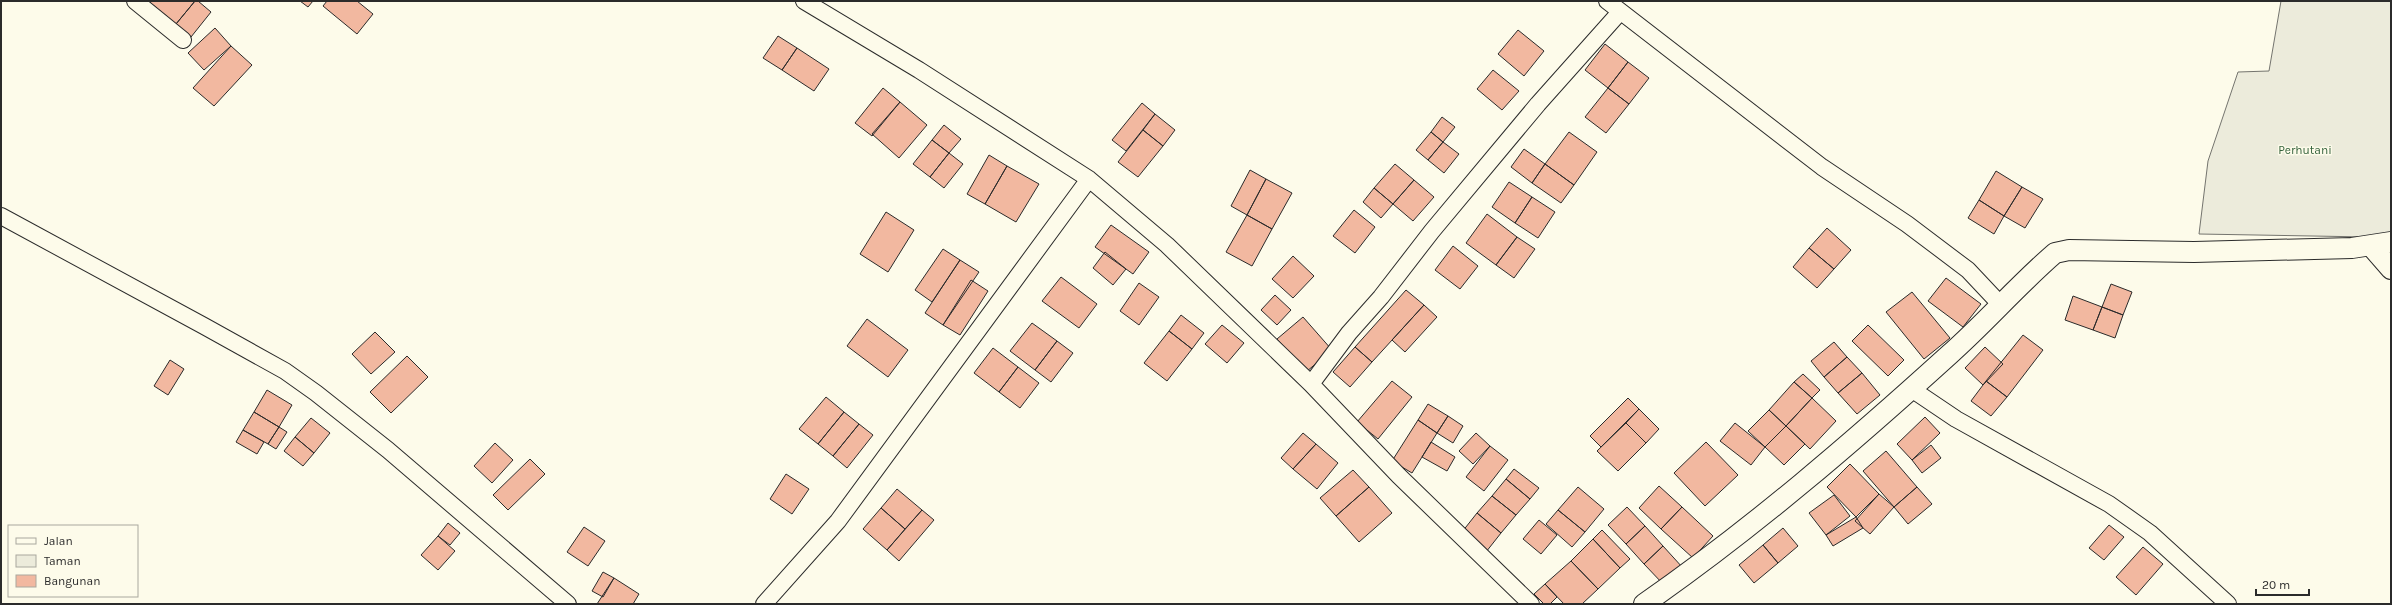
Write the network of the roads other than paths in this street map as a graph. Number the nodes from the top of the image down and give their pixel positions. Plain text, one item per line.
1 (136, 1) edge
2 (804, 1) edge
3 (1607, 1) edge
4 (1620, 12) junction
5 (183, 40) dead end
6 (1089, 179) junction
7 (1, 216) edge
8 (2391, 242) edge
9 (2371, 246) junction
10 (2391, 269) edge
11 (2000, 304) junction
12 (1311, 384) junction
13 (1910, 388) junction
14 (568, 604) edge
15 (764, 604) edge
16 (1531, 604) edge
17 (1644, 604) edge
18 (2228, 604) edge

1 - 5 street
2 - 6 street
3 - 4 street
4 - 11 street
4 - 12 street
6 - 12 street
6 - 15 street
7 - 14 street
8 - 9 street
9 - 10 street
9 - 11 street
11 - 13 street
12 - 16 street
13 - 17 street
13 - 18 street

